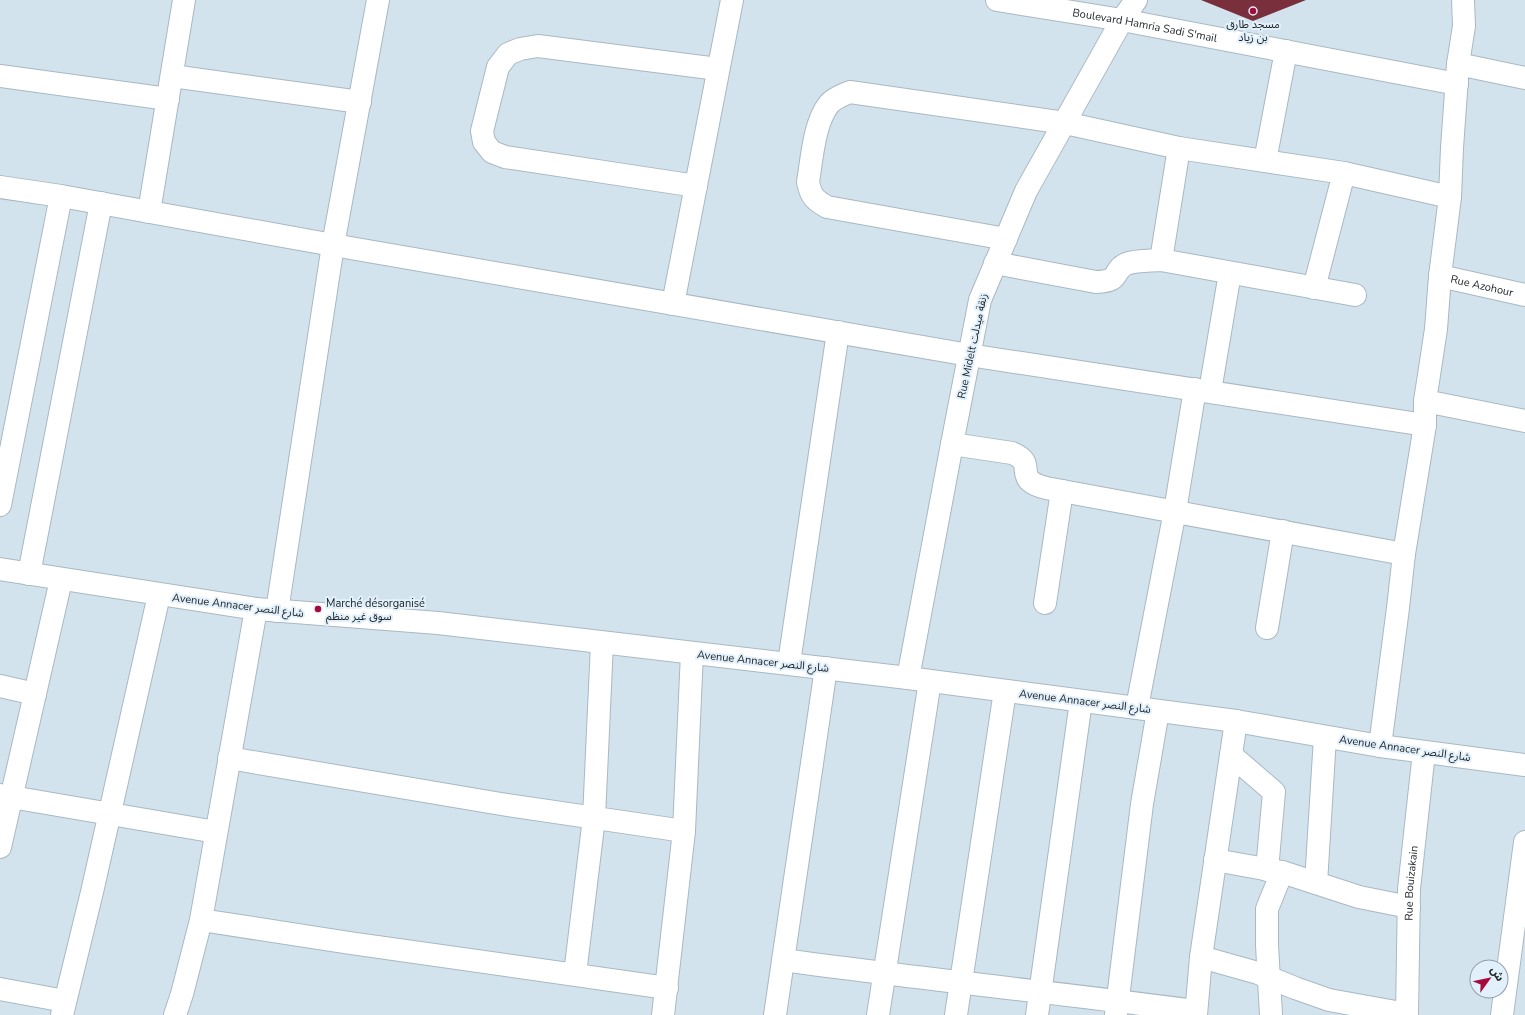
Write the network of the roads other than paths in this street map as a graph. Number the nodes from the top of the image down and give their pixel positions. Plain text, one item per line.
1 (184, 0) edge
2 (378, 0) edge
3 (732, 0) edge
4 (1002, 0) edge
5 (1136, 0) edge
6 (1463, 0) edge
7 (1122, 20) junction
8 (1286, 51) junction
9 (718, 69) junction
10 (1458, 74) junction
11 (0, 76) edge
12 (172, 76) junction
13 (1525, 78) edge
14 (168, 99) junction
15 (360, 102) junction
16 (1065, 123) junction
17 (1179, 148) junction
18 (1264, 161) junction
19 (1344, 174) junction
20 (696, 186) junction
21 (0, 187) edge
22 (61, 196) junction
23 (1450, 197) junction
24 (101, 203) junction
25 (149, 212) junction
26 (1006, 239) junction
27 (333, 245) junction
28 (1161, 260) junction
29 (995, 263) junction
30 (1230, 273) junction
31 (1440, 276) junction
32 (1314, 288) junction
33 (1525, 295) edge
34 (1354, 296) dead end
35 (673, 304) junction
36 (838, 332) junction
37 (969, 355) junction
38 (1202, 390) junction
39 (1426, 401) junction
40 (1525, 421) edge
41 (1425, 426) junction
42 (952, 444) junction
43 (1062, 491) junction
44 (0, 505) edge
45 (1175, 511) junction
46 (1283, 531) junction
47 (1404, 554) junction
48 (0, 569) edge
49 (29, 574) junction
50 (61, 580) junction
51 (159, 595) junction
52 (1045, 602) dead end
53 (267, 610) junction
54 (1267, 628) dead end
55 (602, 642) junction
56 (692, 654) junction
57 (789, 663) junction
58 (826, 668) junction
59 (908, 678) junction
60 (930, 681) junction
61 (0, 686) edge
62 (1005, 691) junction
63 (35, 694) junction
64 (1081, 701) junction
65 (1137, 708) junction
66 (1158, 710) junction
67 (1236, 721) junction
68 (1325, 736) junction
69 (1380, 746) junction
70 (1424, 752) junction
71 (1230, 755) junction
72 (229, 758) junction
73 (1525, 765) edge
74 (6, 796) edge
75 (109, 814) junction
76 (594, 818) junction
77 (684, 831) junction
78 (216, 832) junction
79 (1525, 842) edge
80 (0, 847) edge
81 (1215, 860) junction
82 (1275, 871) junction
83 (1316, 883) junction
84 (1409, 907) junction
85 (201, 920) junction
86 (1201, 957) junction
87 (784, 960) junction
88 (574, 974) junction
89 (883, 974) junction
90 (1270, 978) junction
91 (960, 981) junction
92 (666, 988) junction
93 (0, 989) edge
94 (1041, 991) junction
95 (64, 1008) edge
96 (1117, 1008) edge
97 (1196, 1013) edge
98 (1407, 1014) edge
99 (175, 1015) edge
100 (663, 1015) edge
101 (775, 1015) edge
102 (878, 1015) edge
103 (956, 1015) edge
104 (1037, 1015) edge
105 (1272, 1015) edge
106 (1502, 1015) edge

1 - 12 street
2 - 15 street
3 - 9 street
4 - 7 street, Boulevard Hamria Sadi S'mail
5 - 7 street, Rue Midelt زنقة ميدلت
6 - 10 street
7 - 8 street, Boulevard Hamria Sadi S'mail
7 - 16 street, Rue Midelt زنقة ميدلت
8 - 10 street, Boulevard Hamria Sadi S'mail
8 - 18 street
9 - 20 street
9 - 20 street
10 - 13 street, Boulevard Hamria Sadi S'mail
10 - 23 street
11 - 14 street
12 - 14 street
12 - 15 street
14 - 25 street
15 - 27 street
16 - 17 street
16 - 26 street, Rue Midelt زنقة ميدلت
16 - 26 street
17 - 18 street
17 - 28 street
18 - 19 street
19 - 23 street
19 - 32 street
20 - 35 street
21 - 22 street
22 - 24 street
22 - 44 street
23 - 31 street
24 - 25 street
24 - 49 street
25 - 27 street
26 - 29 street, Rue Midelt زنقة ميدلت
27 - 35 street
27 - 53 street
28 - 29 street
28 - 30 street
29 - 37 street, Rue Midelt زنقة ميدلت
30 - 32 street
30 - 38 street
31 - 33 street, Rue Azohour
31 - 39 street
32 - 34 street
35 - 36 street
36 - 37 street
36 - 57 street
37 - 38 street
37 - 42 street, Rue Midelt زنقة ميدلت
38 - 41 street
38 - 45 street
39 - 40 street
39 - 41 street
41 - 47 street
42 - 43 street
42 - 59 street, Rue Midelt زنقة ميدلت
43 - 45 street
43 - 52 street
45 - 46 street
45 - 65 street
46 - 47 street
46 - 54 street
47 - 69 street
48 - 49 street, Avenue Annacer شارع النصر
49 - 50 street, Avenue Annacer شارع النصر
50 - 51 street, Avenue Annacer شارع النصر
50 - 63 street
51 - 53 street, Avenue Annacer شارع النصر
51 - 75 street
53 - 55 street, Avenue Annacer شارع النصر
53 - 72 street
55 - 56 street, Avenue Annacer شارع النصر
55 - 76 street
56 - 57 street, Avenue Annacer شارع النصر
56 - 77 street
57 - 58 street, Avenue Annacer شارع النصر
58 - 59 street, Avenue Annacer شارع النصر
58 - 87 street
59 - 60 street, Avenue Annacer شارع النصر
60 - 62 street, Avenue Annacer شارع النصر
60 - 89 street
61 - 63 street
62 - 64 street, Avenue Annacer شارع النصر
62 - 91 street
63 - 74 street
64 - 65 street, Avenue Annacer شارع النصر
64 - 94 street
65 - 66 street, Avenue Annacer شارع النصر
66 - 67 street, Avenue Annacer شارع النصر
66 - 96 street
67 - 68 street, Avenue Annacer شارع النصر
67 - 71 street
68 - 69 street, Avenue Annacer شارع النصر
68 - 83 street
69 - 70 street, Avenue Annacer شارع النصر
70 - 73 street, Avenue Annacer شارع النصر
70 - 84 street, Rue Bouizakain
71 - 81 street
71 - 82 street
72 - 76 street
72 - 78 street
74 - 75 street
74 - 80 street
75 - 78 street
75 - 95 street
76 - 77 street
76 - 88 street
77 - 92 street
78 - 85 street
79 - 106 street
81 - 82 street
81 - 86 street
82 - 83 street
82 - 90 street
83 - 84 street
84 - 98 street, Rue Bouizakain
85 - 88 street
85 - 99 street
86 - 90 street
86 - 97 street
87 - 89 street
87 - 101 street
88 - 92 street
89 - 91 street
89 - 102 street
90 - 98 street
90 - 105 street
91 - 94 street
91 - 103 street
92 - 100 street
93 - 95 street
94 - 96 street
94 - 104 street
96 - 97 street

